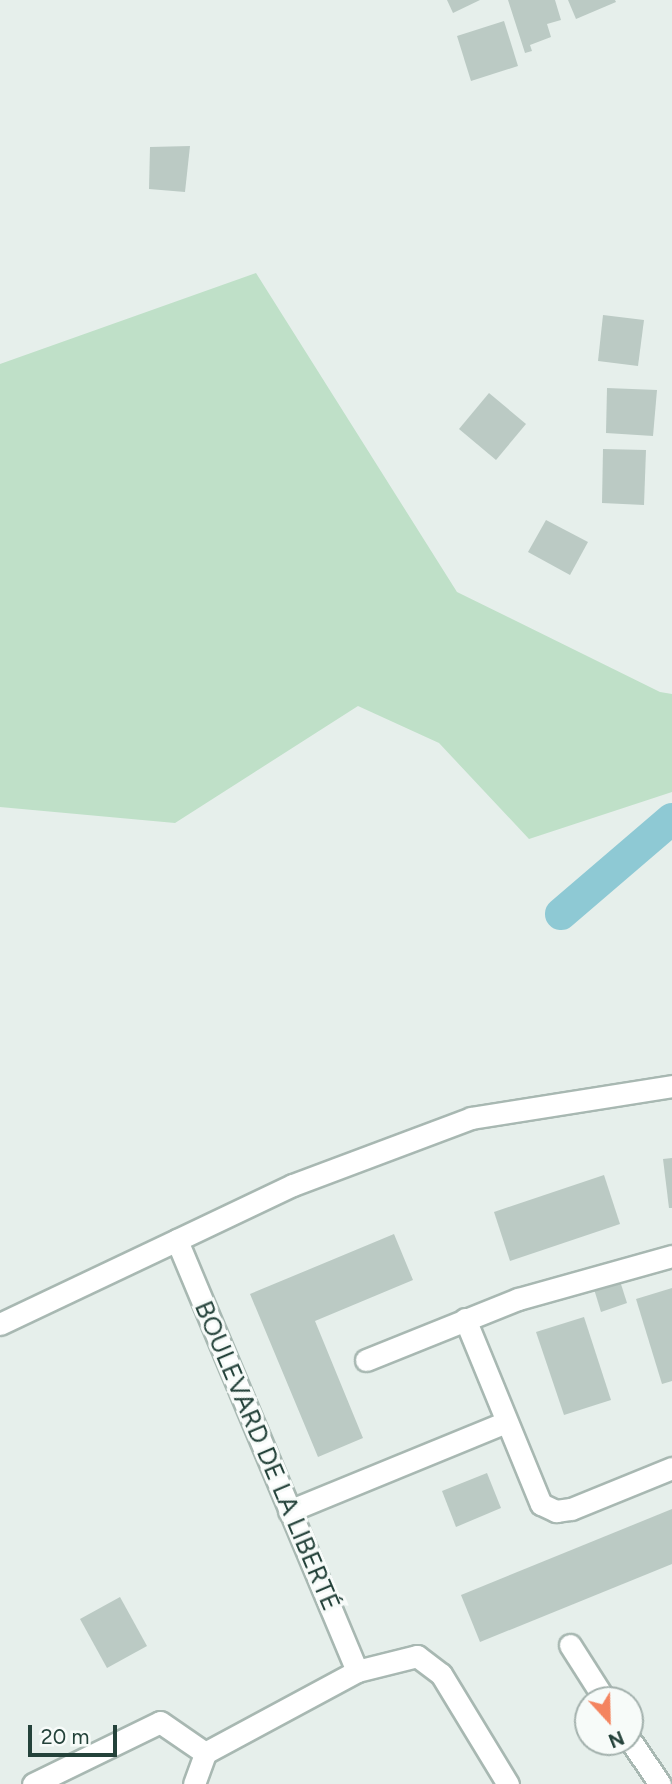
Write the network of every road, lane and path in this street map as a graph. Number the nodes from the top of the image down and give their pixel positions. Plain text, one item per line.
1 (672, 1086) edge
2 (177, 1240) junction
3 (672, 1256) edge
4 (465, 1319) junction
5 (0, 1324) edge
6 (366, 1360) dead end
7 (506, 1423) junction
8 (672, 1468) edge
9 (289, 1511) junction
10 (570, 1645) dead end
11 (357, 1671) junction
12 (596, 1686) edge
13 (205, 1754) junction
14 (643, 1756) edge
15 (664, 1781) edge
16 (33, 1784) edge
17 (194, 1784) edge
18 (509, 1784) edge

1 - 2 street
2 - 5 street
2 - 9 street, BOULEVARD DE LA LIBERTÉ
3 - 4 street
4 - 6 street
4 - 7 street
7 - 8 street
7 - 9 street
9 - 11 street, BOULEVARD DE LA LIBERTÉ
10 - 12 street
11 - 13 street
11 - 18 street
13 - 16 street
13 - 17 street
14 - 15 street

